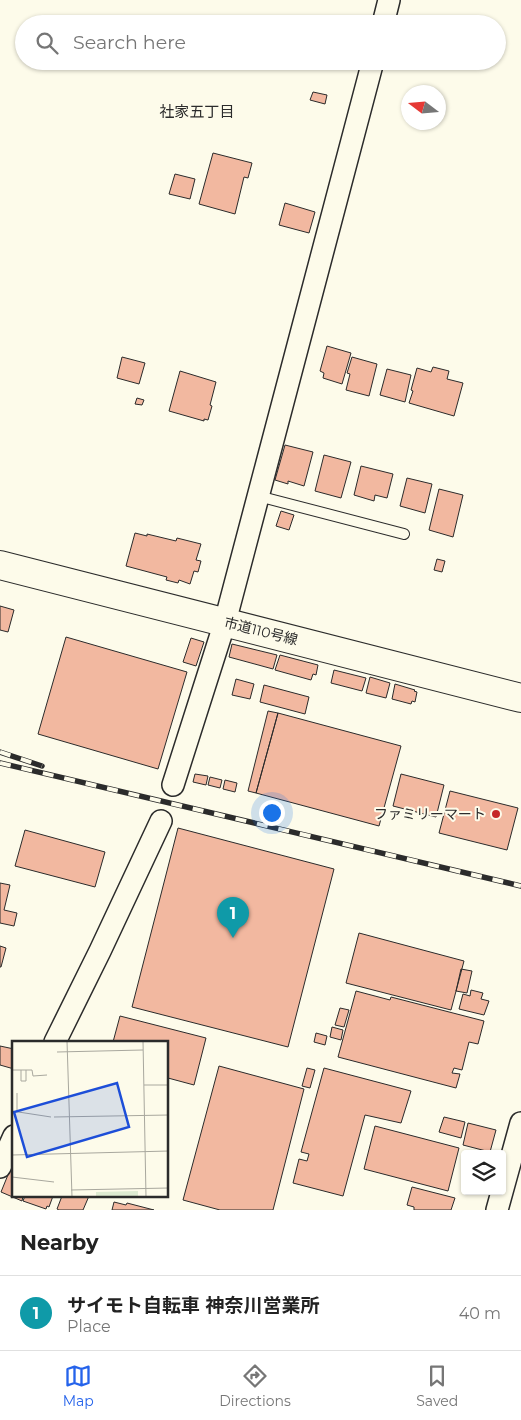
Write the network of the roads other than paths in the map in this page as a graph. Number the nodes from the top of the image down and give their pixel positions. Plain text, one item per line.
1 (389, 0) edge
2 (385, 15) edge
3 (371, 70) edge
4 (258, 496) junction
5 (404, 534) dead end
6 (0, 565) edge
7 (225, 622) junction
8 (521, 698) edge
9 (173, 785) dead end
10 (161, 820) dead end
11 (56, 1041) edge
12 (521, 1123) edge
13 (12, 1140) edge
14 (0, 1167) edge
15 (497, 1210) edge

1 - 2 street
3 - 4 street
4 - 5 lane
4 - 7 street
6 - 7 street, 市道110号線
7 - 8 street, 市道110号線
7 - 9 street
10 - 11 street
12 - 15 street
13 - 14 street

